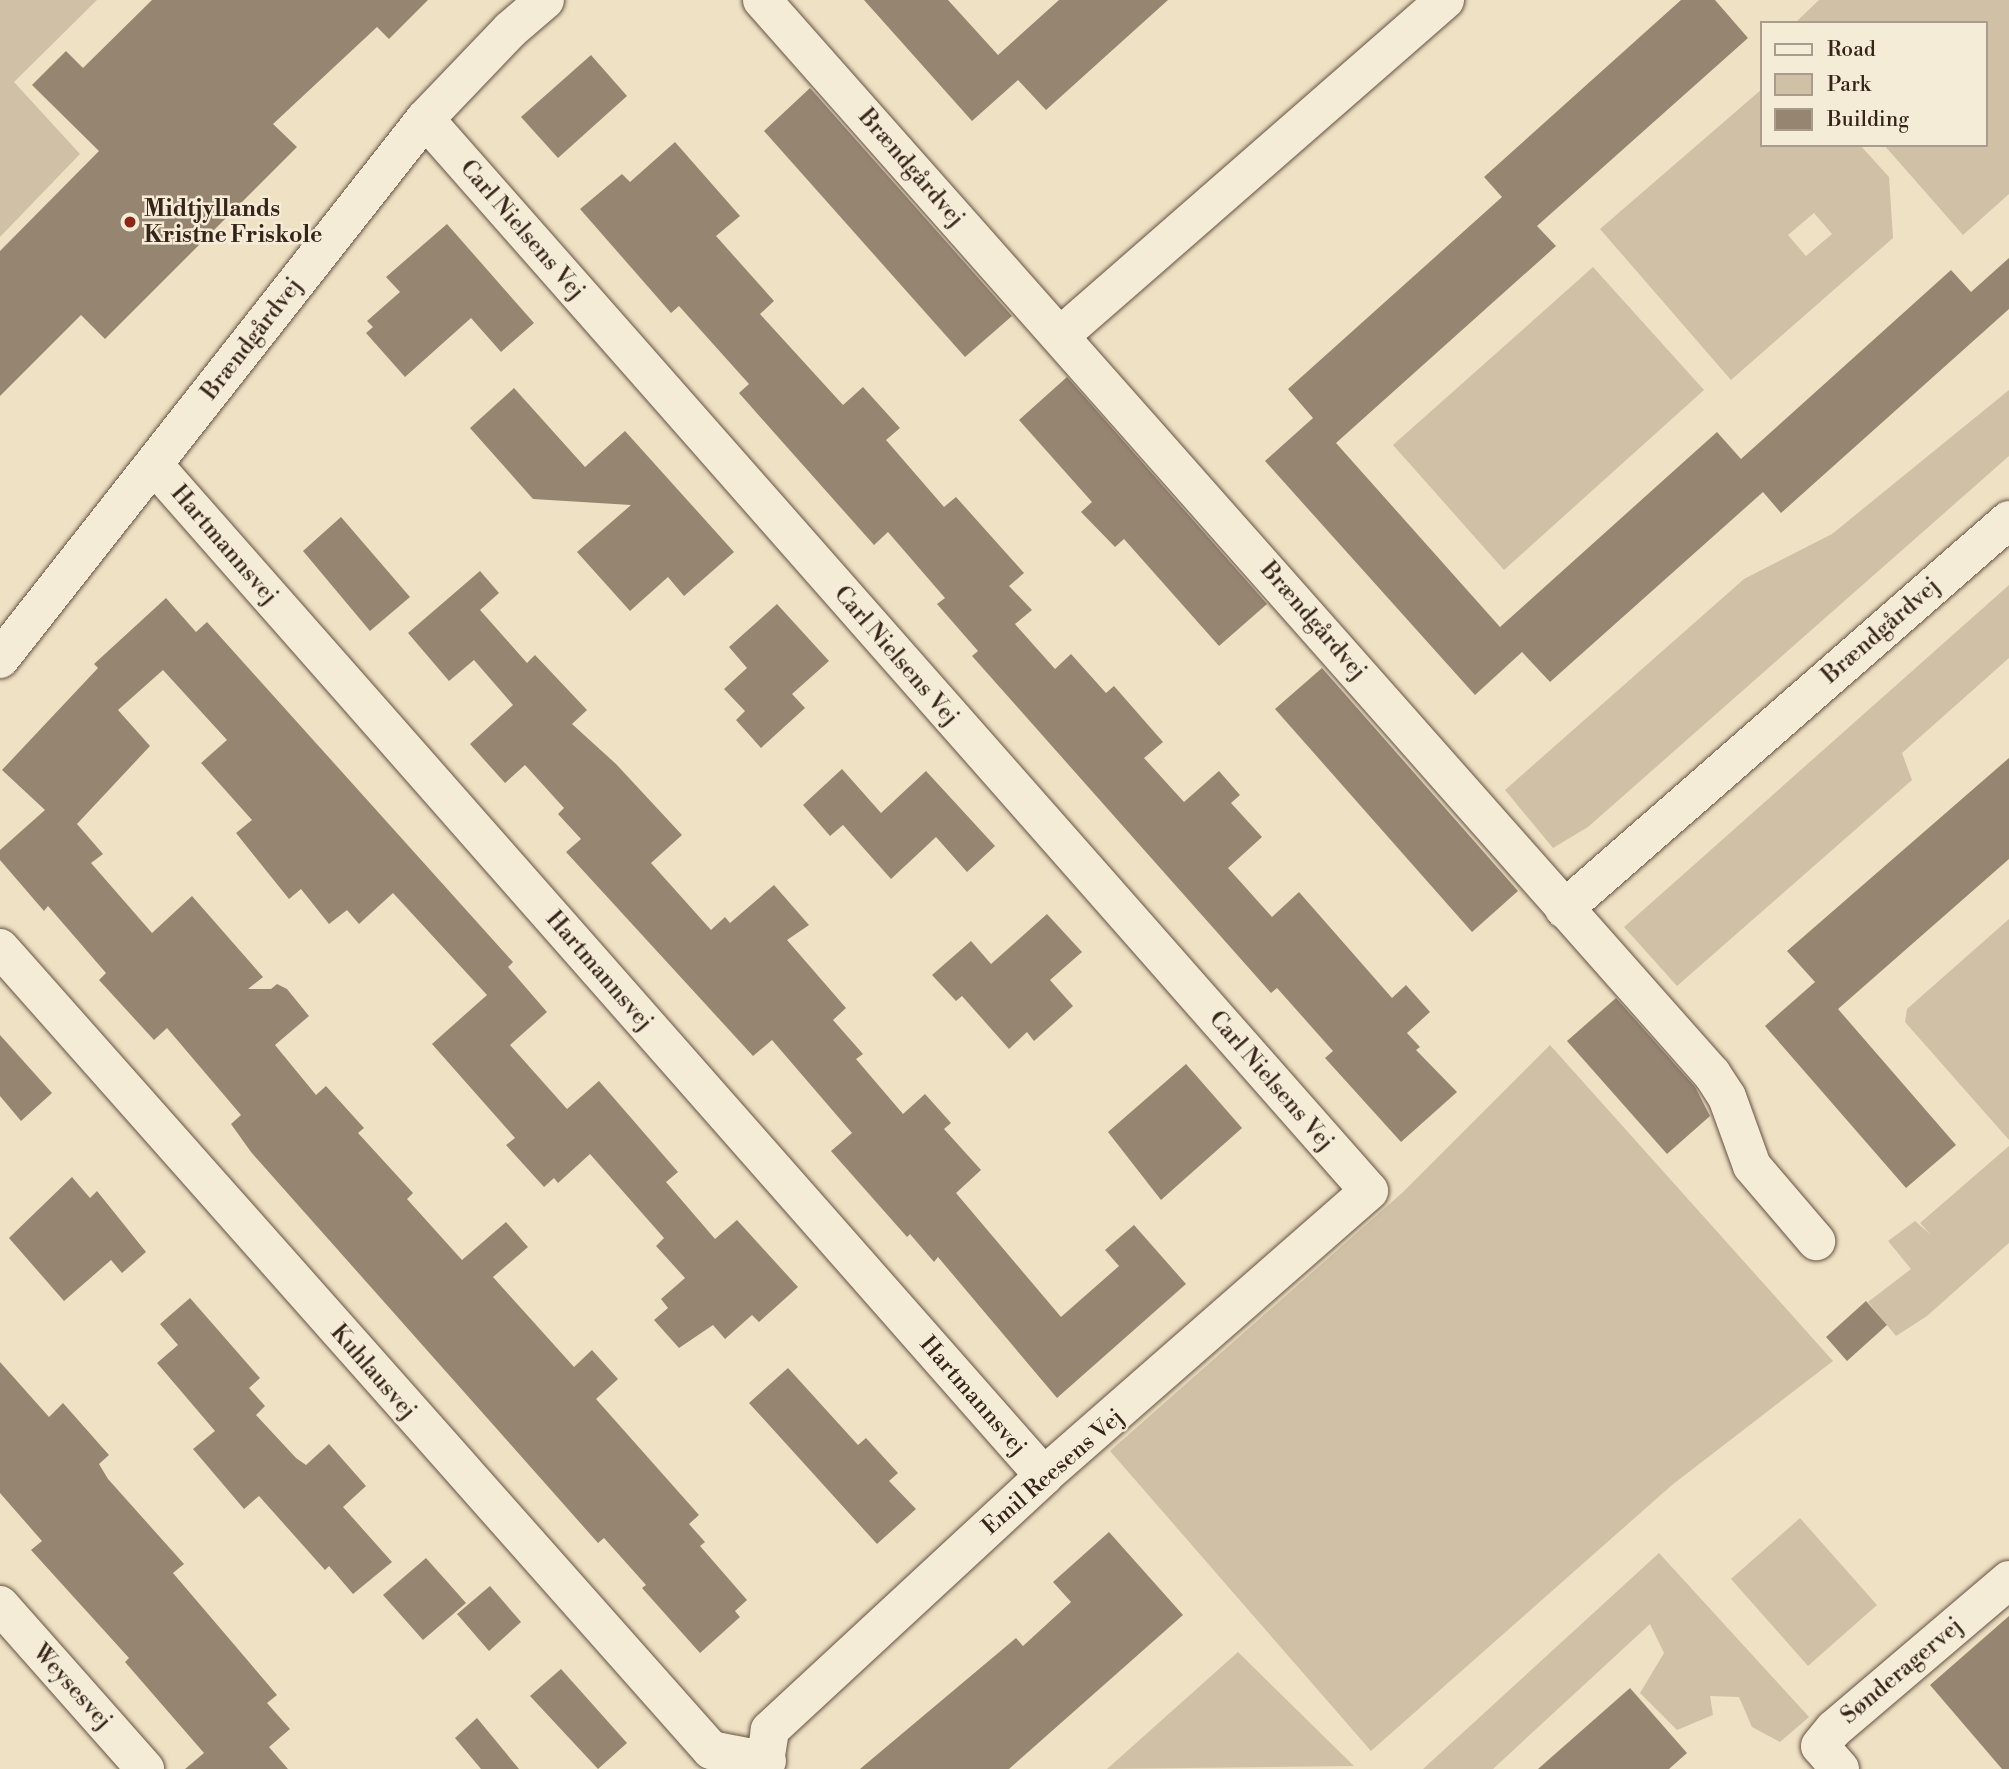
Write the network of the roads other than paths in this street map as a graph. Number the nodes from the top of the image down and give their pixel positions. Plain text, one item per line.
1 (545, 0) edge
2 (762, 0) edge
3 (1445, 0) edge
4 (425, 119) junction
5 (1060, 336) junction
6 (154, 465) junction
7 (2009, 520) edge
8 (0, 659) edge
9 (1564, 909) junction
10 (0, 948) edge
11 (1369, 1191) joint
12 (1816, 1241) dead end
13 (1044, 1476) junction
14 (2009, 1580) edge
15 (0, 1605) edge
16 (766, 1765) edge
17 (145, 1769) edge
18 (1840, 1769) edge

1 - 4 street, Brændgårdvej
2 - 5 street, Brændgårdvej
3 - 5 street
4 - 6 street, Brændgårdvej
4 - 11 street, Carl Nielsens Vej
5 - 9 street, Brændgårdvej
6 - 8 street, Brændgårdvej
6 - 13 street, Hartmannsvej
7 - 9 street, Brændgårdvej
9 - 12 street, Brændgårdvej
10 - 16 street, Kuhlausvej
11 - 13 street, Emil Reesens Vej
13 - 16 street, Emil Reesens Vej
14 - 18 street, Sønderagervej
15 - 17 street, Weysesvej

